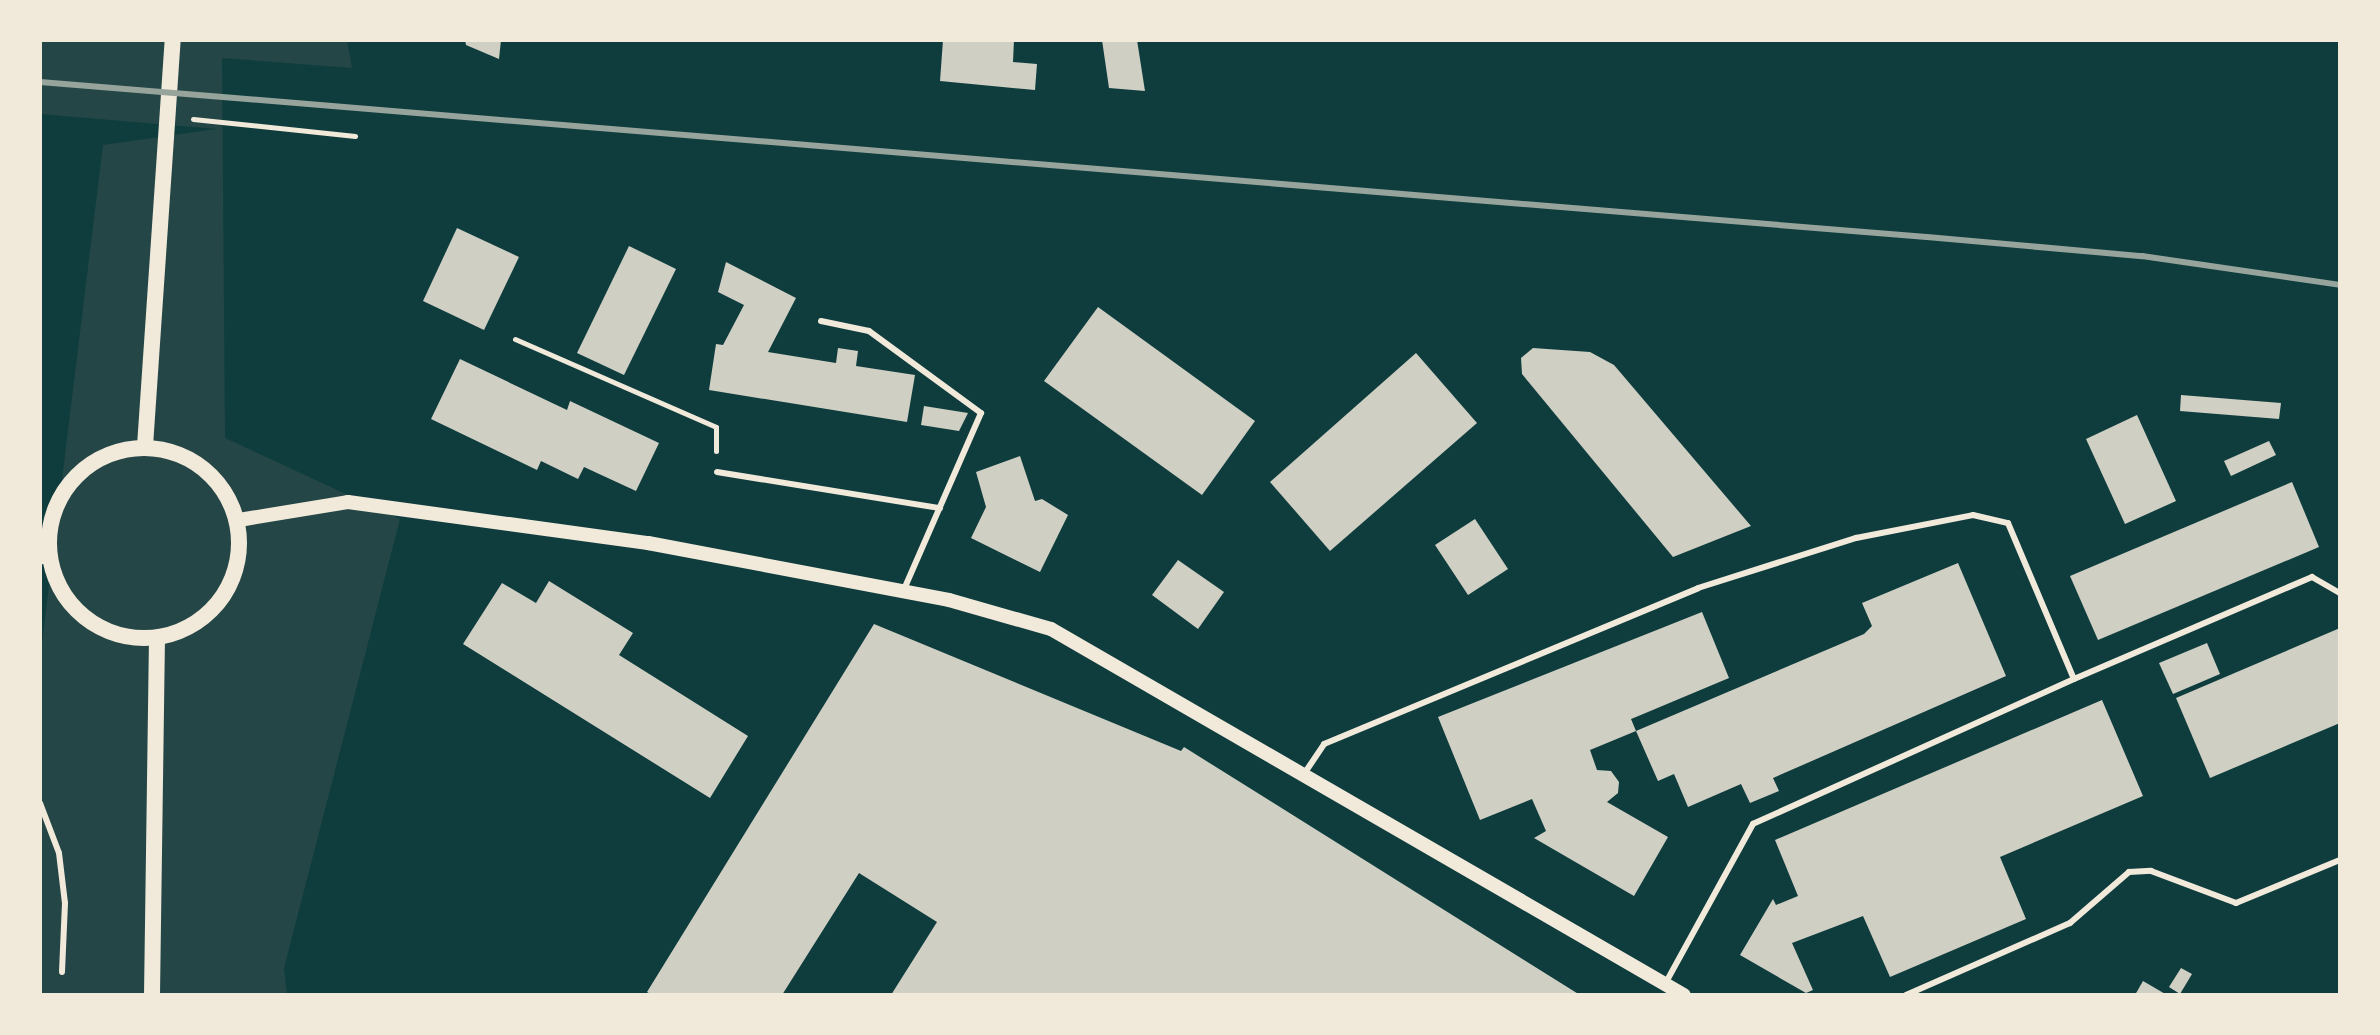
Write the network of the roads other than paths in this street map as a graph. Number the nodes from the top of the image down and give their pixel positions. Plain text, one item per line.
1 (173, 40) edge
2 (821, 321) dead end
3 (145, 446) junction
4 (717, 472) road end
5 (940, 508) junction
6 (239, 520) junction
7 (43, 559) edge
8 (903, 591) junction
9 (2340, 593) edge
10 (157, 641) junction
11 (2074, 679) junction
12 (1304, 774) junction
13 (40, 803) edge
14 (2340, 860) edge
15 (62, 972) dead end
16 (1665, 984) junction
17 (152, 995) edge
18 (1684, 995) edge
19 (1906, 995) edge

1 - 3 main road
2 - 5 lane
3 - 6 main road
3 - 7 main road
4 - 5 lane
5 - 8 lane
6 - 8 street
6 - 10 main road
7 - 10 main road
8 - 12 street
9 - 11 lane
10 - 17 main road
11 - 12 lane
11 - 16 lane
12 - 16 street
13 - 15 lane
14 - 19 lane
16 - 18 street

